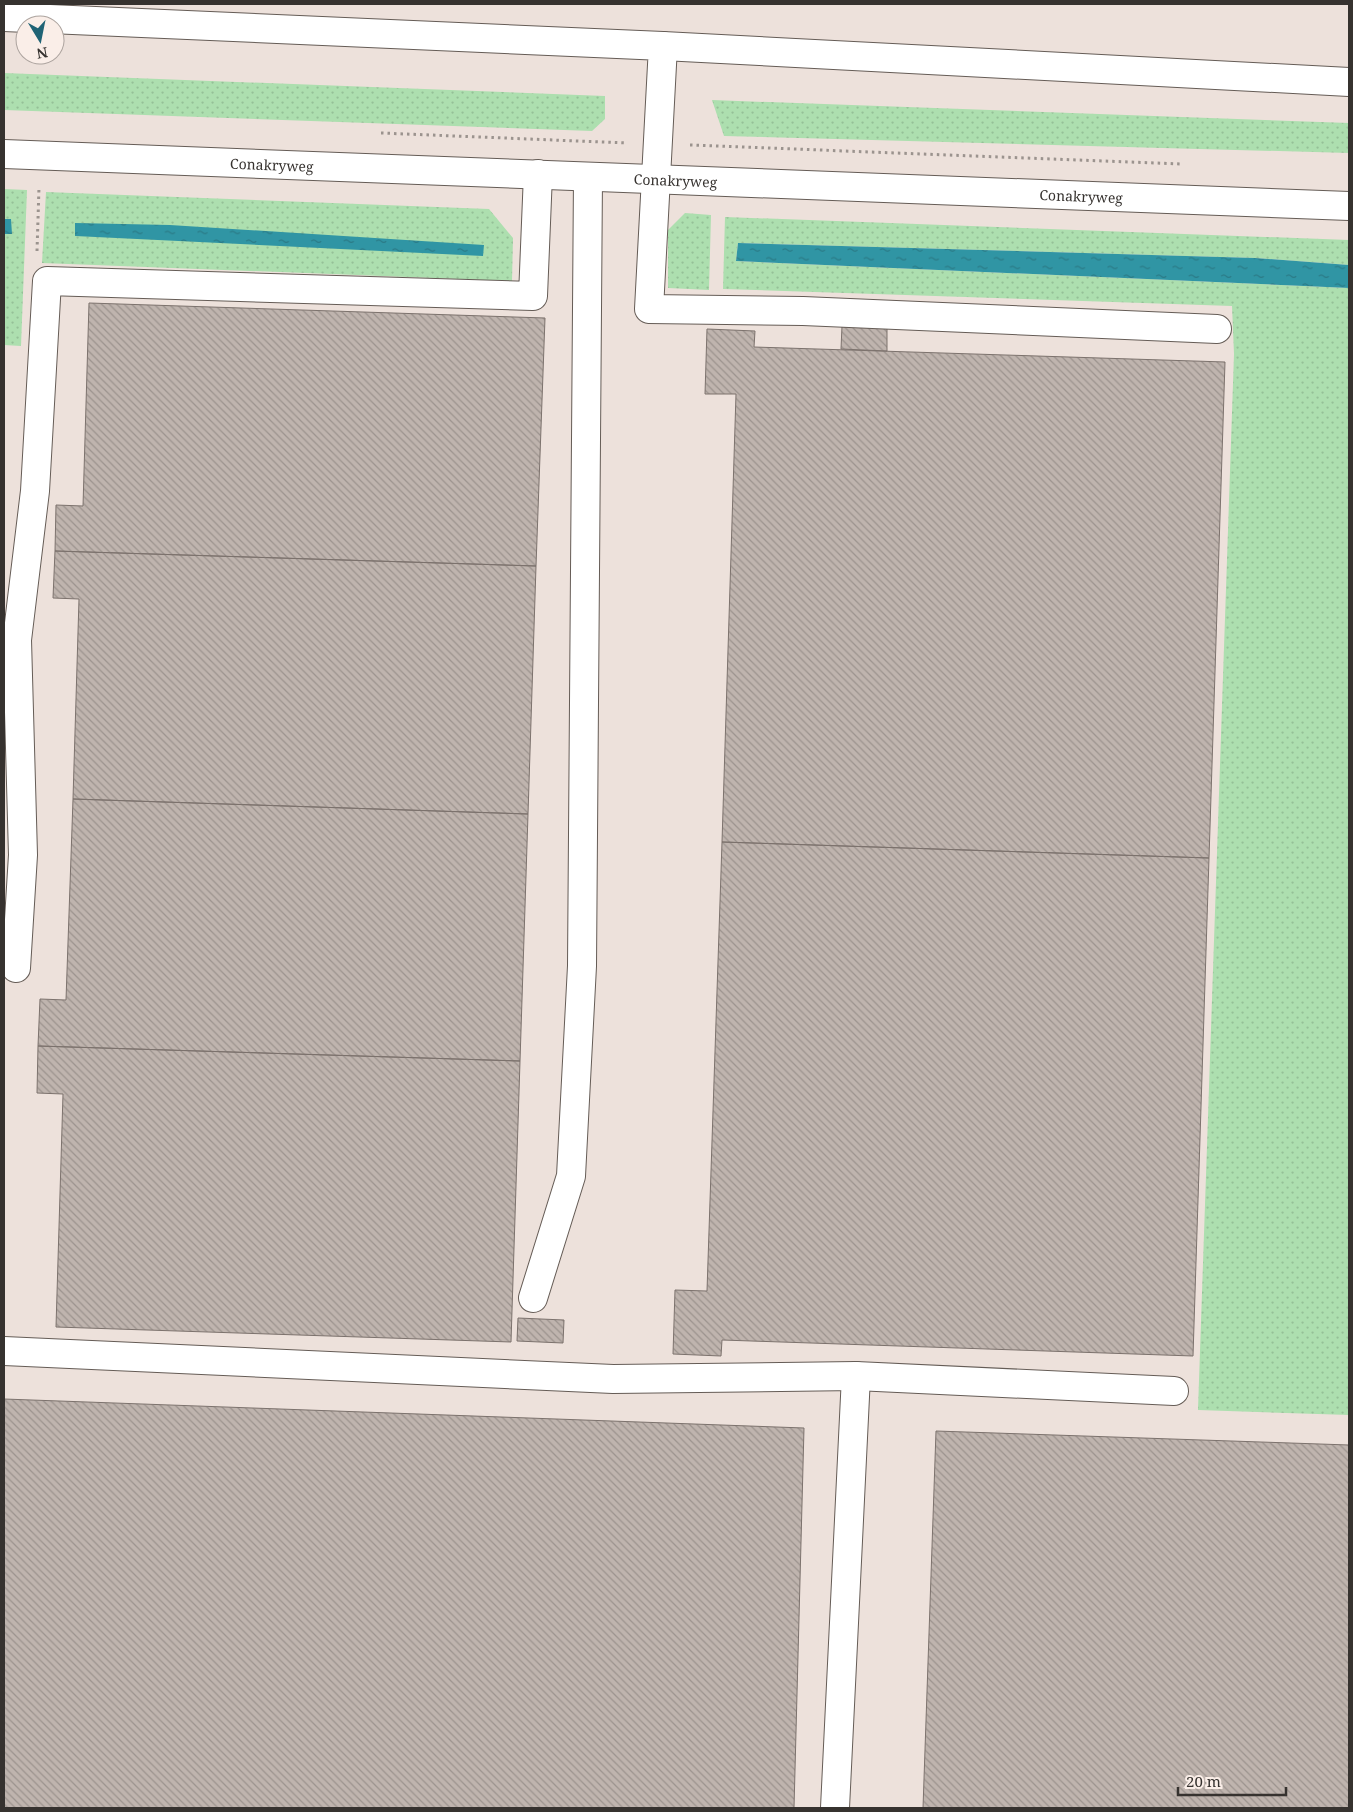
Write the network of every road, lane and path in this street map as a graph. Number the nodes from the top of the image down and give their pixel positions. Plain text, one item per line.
1 (4, 17) edge
2 (663, 46) junction
3 (1349, 82) edge
4 (4, 154) edge
5 (538, 174) junction
6 (588, 176) junction
7 (655, 179) junction
8 (1349, 206) edge
9 (1217, 329) dead end
10 (16, 968) dead end
11 (533, 1298) dead end
12 (4, 1352) edge
13 (856, 1376) junction
14 (1174, 1391) dead end
15 (835, 1808) edge

1 - 2 street
2 - 3 street
2 - 7 street
4 - 5 street, Conakryweg
5 - 6 street, Conakryweg
5 - 10 street
6 - 7 street, Conakryweg
6 - 11 street
7 - 8 street, Conakryweg
7 - 9 street
12 - 13 street
13 - 14 street
13 - 15 street

